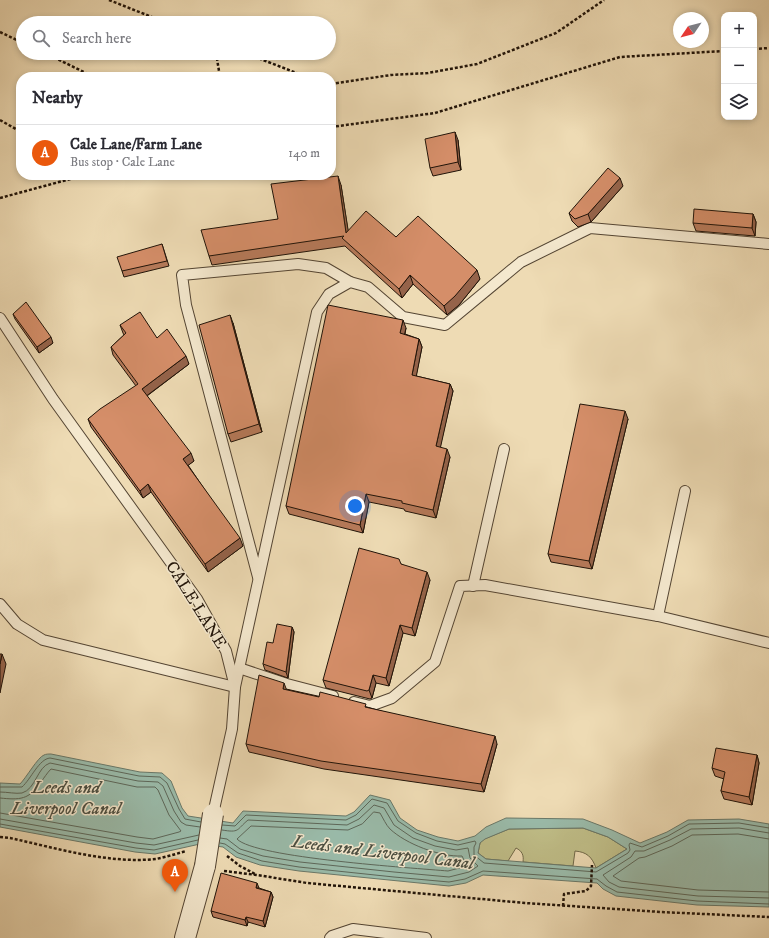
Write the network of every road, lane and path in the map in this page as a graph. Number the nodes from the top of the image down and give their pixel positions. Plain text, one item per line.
1 (109, 0) edge
2 (604, 0) edge
3 (149, 16) edge
4 (0, 32) edge
5 (16, 40) edge
6 (769, 48) edge
7 (757, 49) edge
8 (721, 51) edge
9 (59, 60) edge
10 (217, 60) edge
11 (263, 60) edge
12 (84, 72) edge
13 (219, 72) edge
14 (294, 72) edge
15 (336, 83) edge
16 (0, 120) edge
17 (336, 126) edge
18 (16, 129) edge
19 (67, 180) edge
20 (0, 198) edge
21 (769, 244) edge
22 (350, 282) junction
23 (0, 318) edge
24 (504, 449) dead end
25 (685, 491) dead end
26 (259, 579) junction
27 (473, 586) junction
28 (0, 604) edge
29 (658, 616) junction
30 (769, 643) edge
31 (239, 668) junction
32 (235, 687) junction
33 (213, 814) joint
34 (0, 837) edge
35 (190, 850) dead end
36 (224, 854) dead end
37 (592, 865) dead end
38 (205, 868) junction
39 (257, 875) junction
40 (563, 906) junction
41 (769, 917) edge
42 (185, 938) edge
43 (330, 938) edge
44 (426, 938) edge

1 - 3 path
2 - 15 path
4 - 5 path
6 - 7 path
8 - 17 path
9 - 12 path
10 - 13 path
11 - 14 path
16 - 18 path
19 - 20 path
21 - 22 lane
22 - 26 lane
22 - 26 lane
23 - 32 lane, CALE LANE
24 - 27 lane
25 - 29 lane
26 - 31 lane
27 - 29 lane
27 - 31 lane
28 - 32 lane
29 - 30 lane
31 - 32 lane
32 - 33 lane, CALE LANE
33 - 38 street, CALE LANE, bridge
34 - 35 path
36 - 39 path
37 - 40 path
38 - 39 path
38 - 42 street, CALE LANE
39 - 40 path
40 - 41 path
43 - 44 lane

